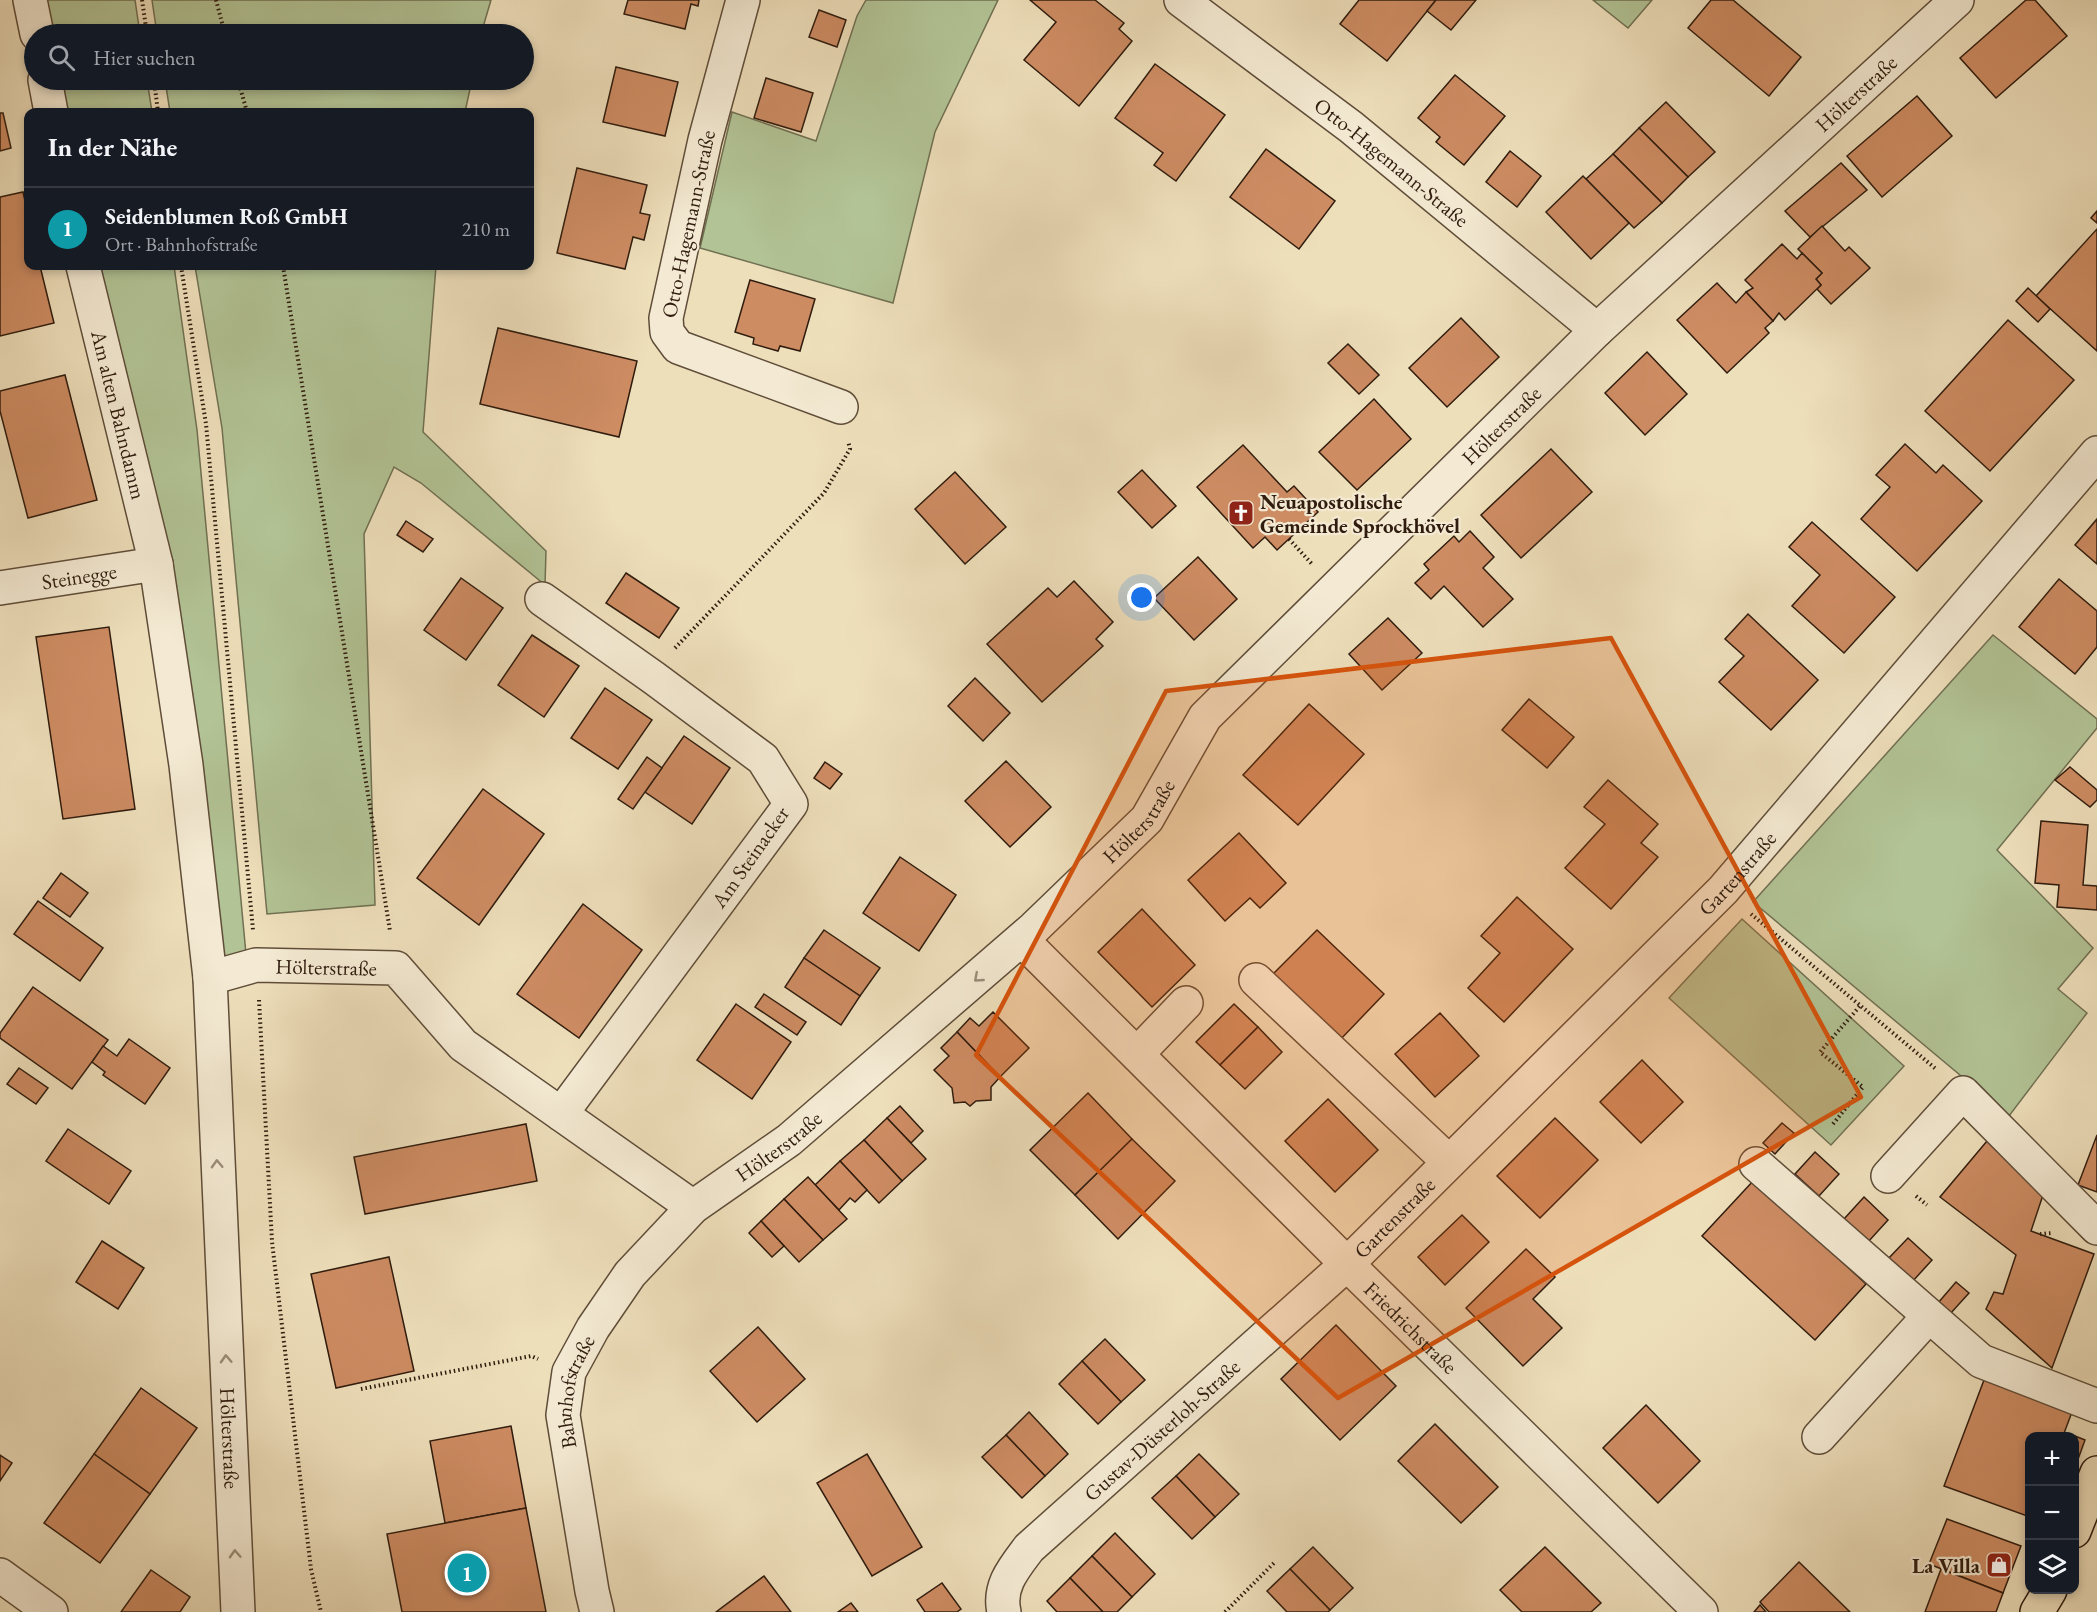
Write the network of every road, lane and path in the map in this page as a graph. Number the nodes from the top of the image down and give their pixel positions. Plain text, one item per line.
1 (30, 0) edge
2 (142, 0) edge
3 (216, 0) edge
4 (743, 0) edge
5 (1181, 0) edge
6 (1957, 0) edge
7 (34, 24) edge
8 (146, 24) edge
9 (222, 24) edge
10 (47, 90) edge
11 (155, 90) edge
12 (241, 90) edge
13 (50, 108) edge
14 (158, 108) edge
15 (246, 108) edge
16 (84, 270) edge
17 (182, 270) edge
18 (284, 270) edge
19 (1597, 330) junction
20 (841, 407) joint
21 (2097, 453) edge
22 (1288, 539) dead end
23 (1310, 561) dead end
24 (156, 564) junction
25 (0, 588) edge
26 (542, 599) dead end
27 (654, 678) junction
28 (1756, 919) dead end
29 (1022, 940) junction
30 (256, 965) junction
31 (396, 968) junction
32 (210, 978) junction
33 (1256, 980) dead end
34 (1186, 1003) dead end
35 (1860, 1006) junction
36 (1137, 1054) junction
37 (1964, 1094) junction
38 (561, 1114) junction
39 (1833, 1124) dead end
40 (1449, 1162) junction
41 (1755, 1164) dead end
42 (1888, 1176) dead end
43 (693, 1207) junction
44 (2097, 1228) edge
45 (1347, 1264) junction
46 (1929, 1316) junction
47 (569, 1372) junction
48 (361, 1389) dead end
49 (2097, 1406) edge
50 (1819, 1437) dead end
51 (2097, 1473) edge
52 (2079, 1518) edge
53 (1275, 1562) dead end
54 (0, 1575) edge
55 (2049, 1594) edge
56 (2051, 1594) edge
57 (51, 1612) edge
58 (238, 1612) edge
59 (321, 1612) edge
60 (597, 1612) edge
61 (1004, 1612) edge
62 (1225, 1612) edge
63 (1701, 1612) edge
64 (2037, 1612) edge
65 (2048, 1612) edge

1 - 7 street
2 - 8 path
3 - 9 path
4 - 20 street, Otto-Hagemann-Straße
5 - 19 street, Otto-Hagemann-Straße
6 - 19 street, Hölterstraße
10 - 13 street
11 - 14 path
12 - 15 path
16 - 24 street, Am alten Bahndamm
17 - 30 path
18 - 31 path
19 - 29 street, Hölterstraße
20 - 27 path
21 - 40 street, Gartenstraße
22 - 23 path
24 - 25 street, Steinegge
24 - 32 street, Hölterstraße
26 - 27 street, Am Steinacker
27 - 38 street, Am Steinacker
28 - 35 path
29 - 36 street, Friedrichstraße
29 -> 43 street, Hölterstraße
30 - 31 street, Hölterstraße
30 - 32 street, Hölterstraße
30 - 59 path
31 - 38 street, Hölterstraße
58 -> 32 street, Hölterstraße
33 - 40 street
34 - 36 street
35 - 37 path
35 - 39 path
36 - 45 street, Friedrichstraße
37 - 42 street
37 - 44 street
38 - 43 street, Hölterstraße
40 - 45 street, Gartenstraße
41 - 46 street
43 - 47 street, Bahnhofstraße
45 - 61 street, Gustav-Düsterloh-Straße
45 - 63 street, Friedrichstraße
46 - 49 street
46 - 50 street
47 - 48 path
47 - 60 street, Bahnhofstraße
51 - 52 main road
53 - 62 path
54 - 57 street
55 - 64 main road
56 - 65 main road

